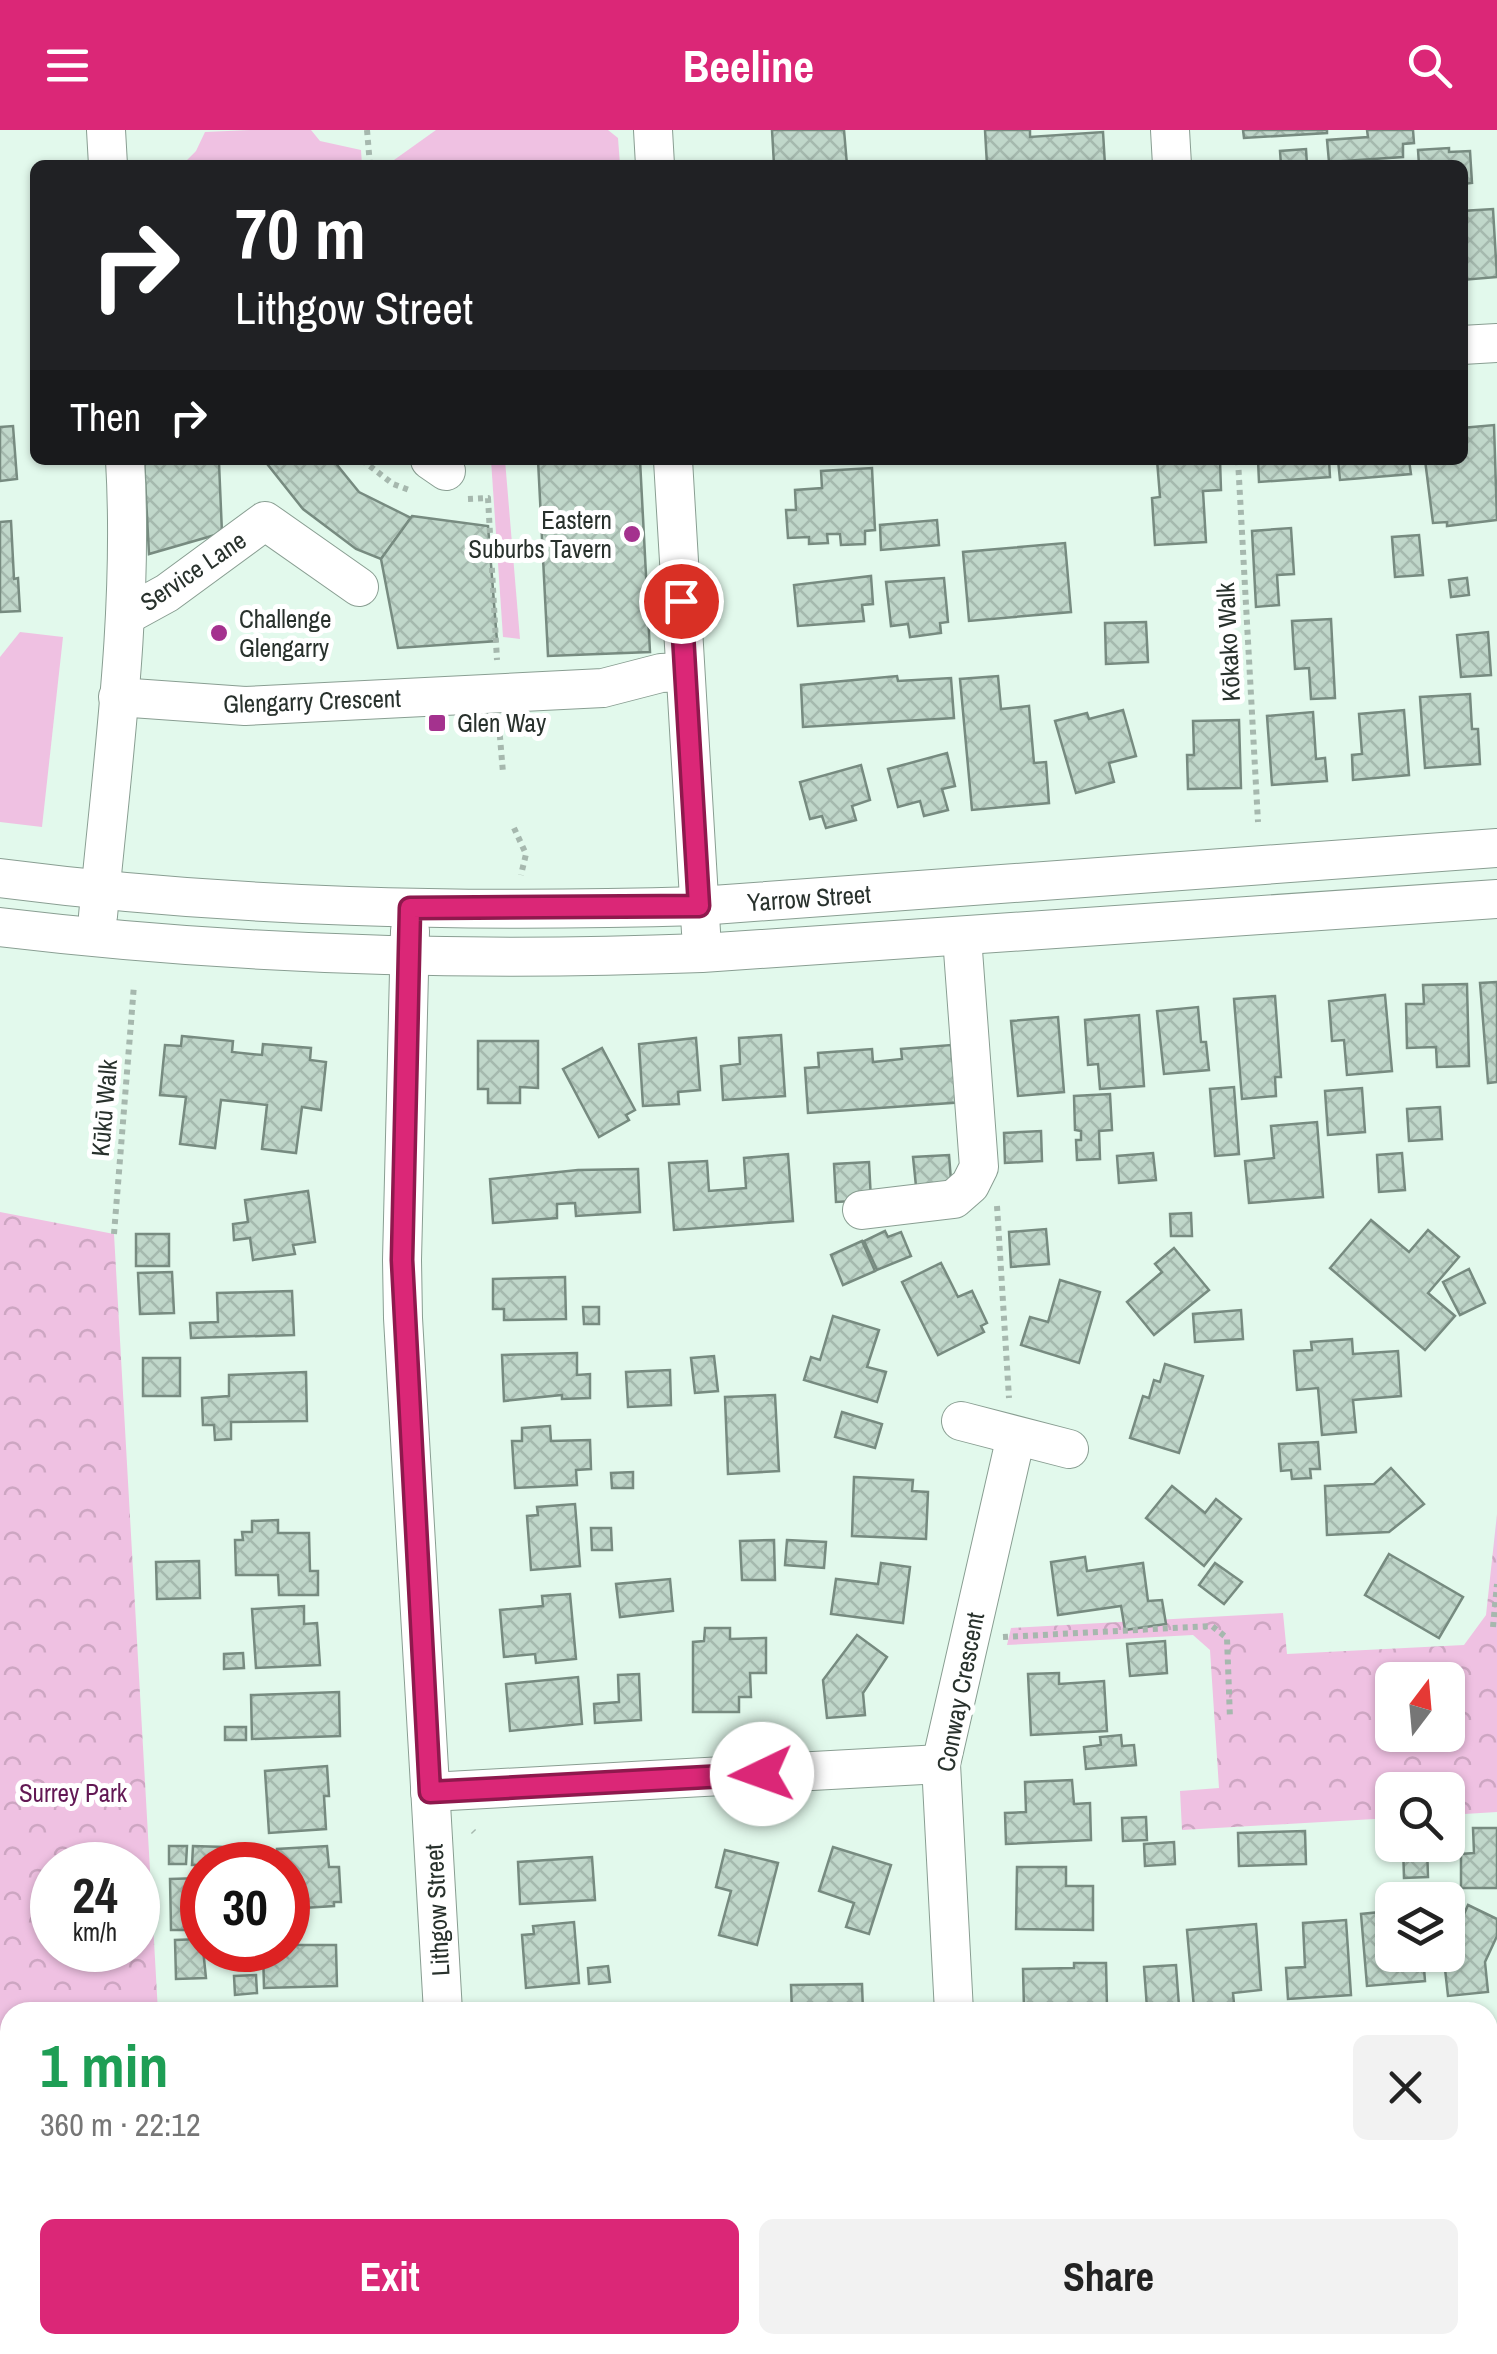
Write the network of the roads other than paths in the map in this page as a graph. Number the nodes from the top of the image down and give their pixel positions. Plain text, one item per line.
1 (106, 130) edge
2 (653, 130) edge
3 (1170, 130) edge
4 (108, 160) edge
5 (655, 160) edge
6 (1172, 160) edge
7 (1497, 343) edge
8 (1468, 345) edge
9 (125, 465) edge
10 (673, 465) edge
11 (358, 587) dead end
12 (126, 616) junction
13 (685, 672) junction
14 (118, 697) junction
15 (1497, 848) edge
16 (0, 878) edge
17 (100, 891) junction
18 (1497, 899) edge
19 (699, 906) junction
20 (410, 908) junction
21 (0, 927) edge
22 (962, 936) junction
23 (96, 939) junction
24 (702, 954) junction
25 (410, 956) junction
26 (862, 1210) dead end
27 (961, 1422) dead end
28 (1016, 1436) junction
29 (1070, 1448) dead end
30 (941, 1764) junction
31 (430, 1792) junction
32 (441, 2002) edge
33 (953, 2002) edge

1 - 4 street
2 - 5 street
3 - 6 street
7 - 8 street
9 - 12 street
10 - 13 street
11 - 12 street, Service Lane
12 - 14 street
13 - 14 street, Glengarry Crescent
13 - 19 street
14 - 17 street
15 - 19 street, Yarrow Street
16 - 17 street, Yarrow Street
17 - 20 street, Yarrow Street
17 - 23 street
18 - 22 street, Yarrow Street
19 - 20 street, Yarrow Street
19 - 24 street
20 - 25 street, Lithgow Street
21 - 23 street, Yarrow Street
22 - 24 street, Yarrow Street
22 - 26 street
23 - 25 street, Yarrow Street
24 - 25 street, Yarrow Street
25 - 31 street, Lithgow Street
27 - 28 street
28 - 29 street
28 - 30 street, Conway Crescent
30 - 31 street
30 - 33 street, Conway Crescent
31 - 32 street, Lithgow Street

